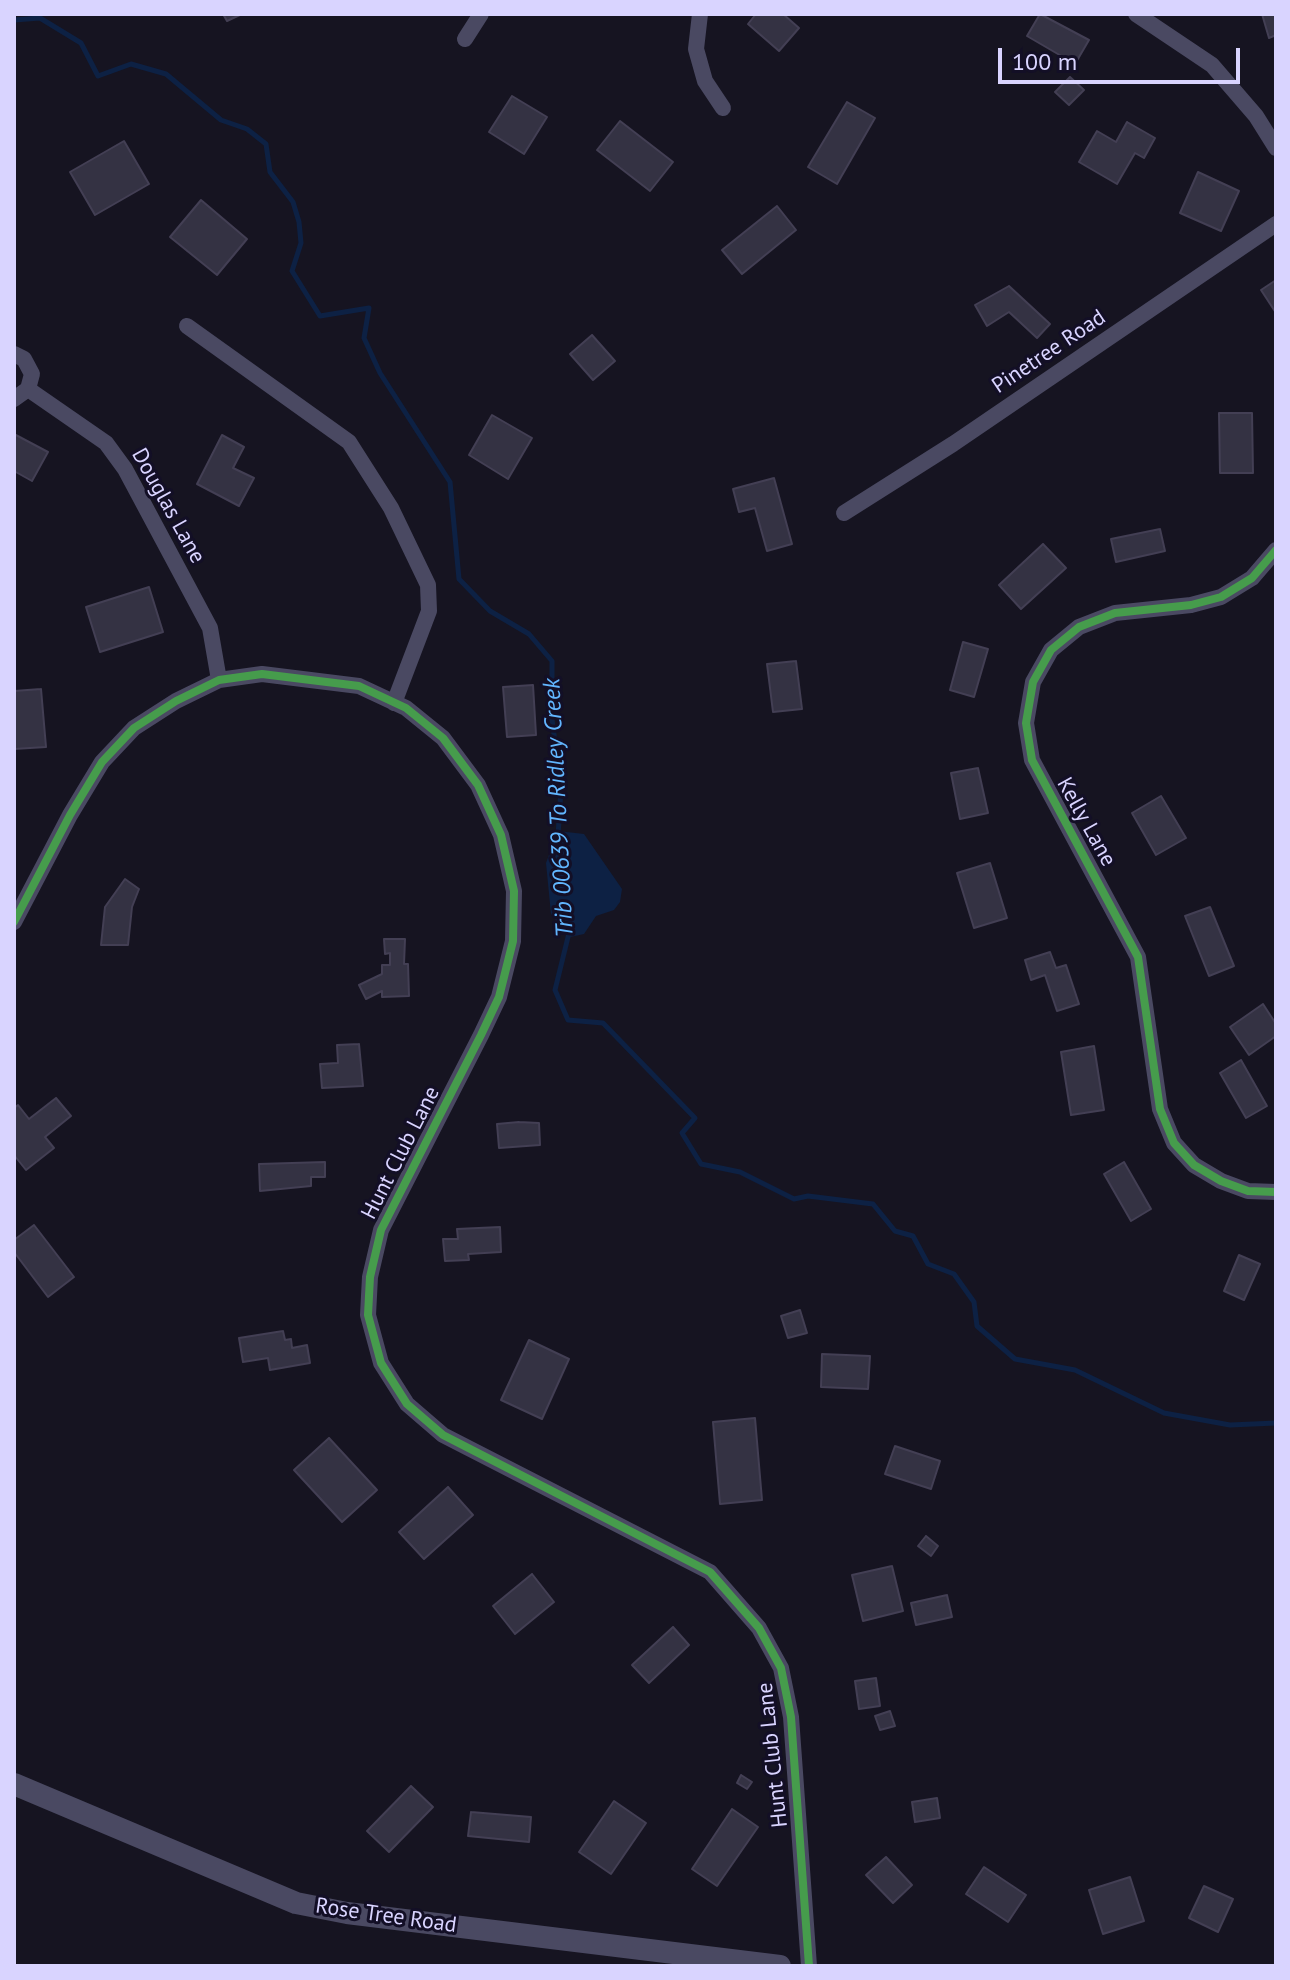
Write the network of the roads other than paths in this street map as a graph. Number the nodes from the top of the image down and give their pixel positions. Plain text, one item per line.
1 (481, 14) edge
2 (700, 14) edge
3 (1148, 17) edge
4 (465, 39) dead end
5 (723, 108) dead end
6 (1276, 148) edge
7 (1276, 224) edge
8 (187, 326) dead end
9 (14, 354) edge
10 (28, 389) junction
11 (14, 399) edge
12 (844, 513) dead end
13 (1276, 550) edge
14 (219, 680) junction
15 (394, 703) junction
16 (14, 922) edge
17 (1276, 1192) edge
18 (14, 1784) edge
19 (780, 1966) edge
20 (809, 1966) edge

1 - 4 street
2 - 5 street
3 - 6 street
7 - 12 street, Pinetree Road
8 - 15 street
9 - 10 street
10 - 11 street
10 - 14 street, Douglas Lane
13 - 17 street, Kelly Lane
14 - 15 street, Hunt Club Lane
14 - 16 street, Hunt Club Lane
15 - 20 street, Hunt Club Lane
18 - 19 street, Rose Tree Road

